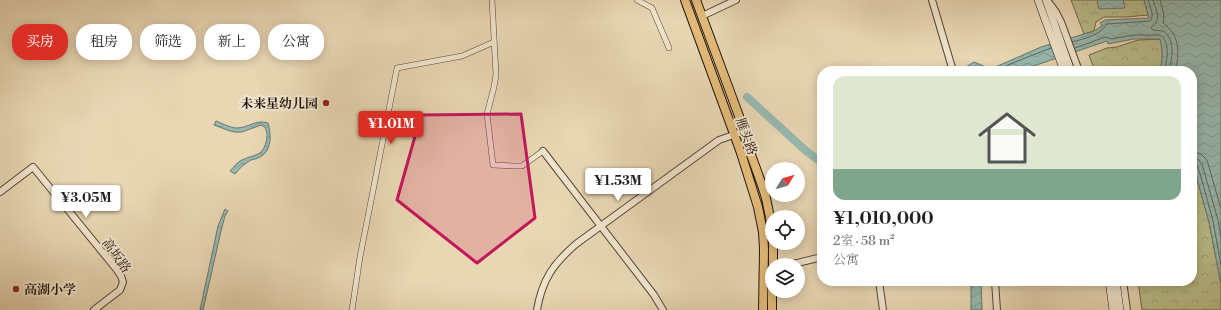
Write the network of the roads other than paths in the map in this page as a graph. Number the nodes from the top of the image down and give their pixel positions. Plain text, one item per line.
1 (492, 0) edge
2 (637, 0) edge
3 (684, 0) edge
4 (696, 0) edge
5 (736, 0) edge
6 (932, 0) edge
7 (1038, 0) edge
8 (1046, 0) edge
9 (702, 16) junction
10 (1060, 40) junction
11 (494, 42) junction
12 (669, 48) dead end
13 (1066, 56) junction
14 (952, 66) edge
15 (1065, 66) edge
16 (1069, 66) edge
17 (1075, 66) edge
18 (742, 132) junction
19 (734, 135) junction
20 (543, 151) joint
21 (0, 192) edge
22 (768, 210) edge
23 (600, 225) junction
24 (817, 258) edge
25 (805, 261) edge
26 (880, 286) edge
27 (995, 286) edge
28 (1110, 286) edge
29 (1117, 286) edge
30 (1124, 286) edge
31 (772, 298) edge
32 (94, 310) edge
33 (352, 310) edge
34 (537, 310) edge
35 (663, 310) edge
36 (762, 310) edge
37 (772, 310) edge
38 (884, 310) edge
39 (997, 310) edge
40 (1112, 310) edge
41 (1120, 310) edge
42 (1127, 310) edge

1 - 11 street
2 - 12 street
3 - 19 main road, 雁头路
4 - 9 main road, 雁头路
5 - 9 street
6 - 14 street
7 - 10 main road
8 - 10 main road
9 - 18 main road, 雁头路
10 - 13 main road
11 - 20 street
11 - 33 street
13 - 15 main road
13 - 16 main road
13 - 17 street
18 - 19 street
18 - 22 main road, 雁头路
19 - 23 street
19 - 36 main road, 雁头路
20 - 23 street
21 - 32 street, 高坂路
23 - 34 street
23 - 35 street
24 - 25 street
26 - 38 street
27 - 39 street
28 - 40 main road
29 - 41 main road
30 - 42 street
31 - 37 main road

